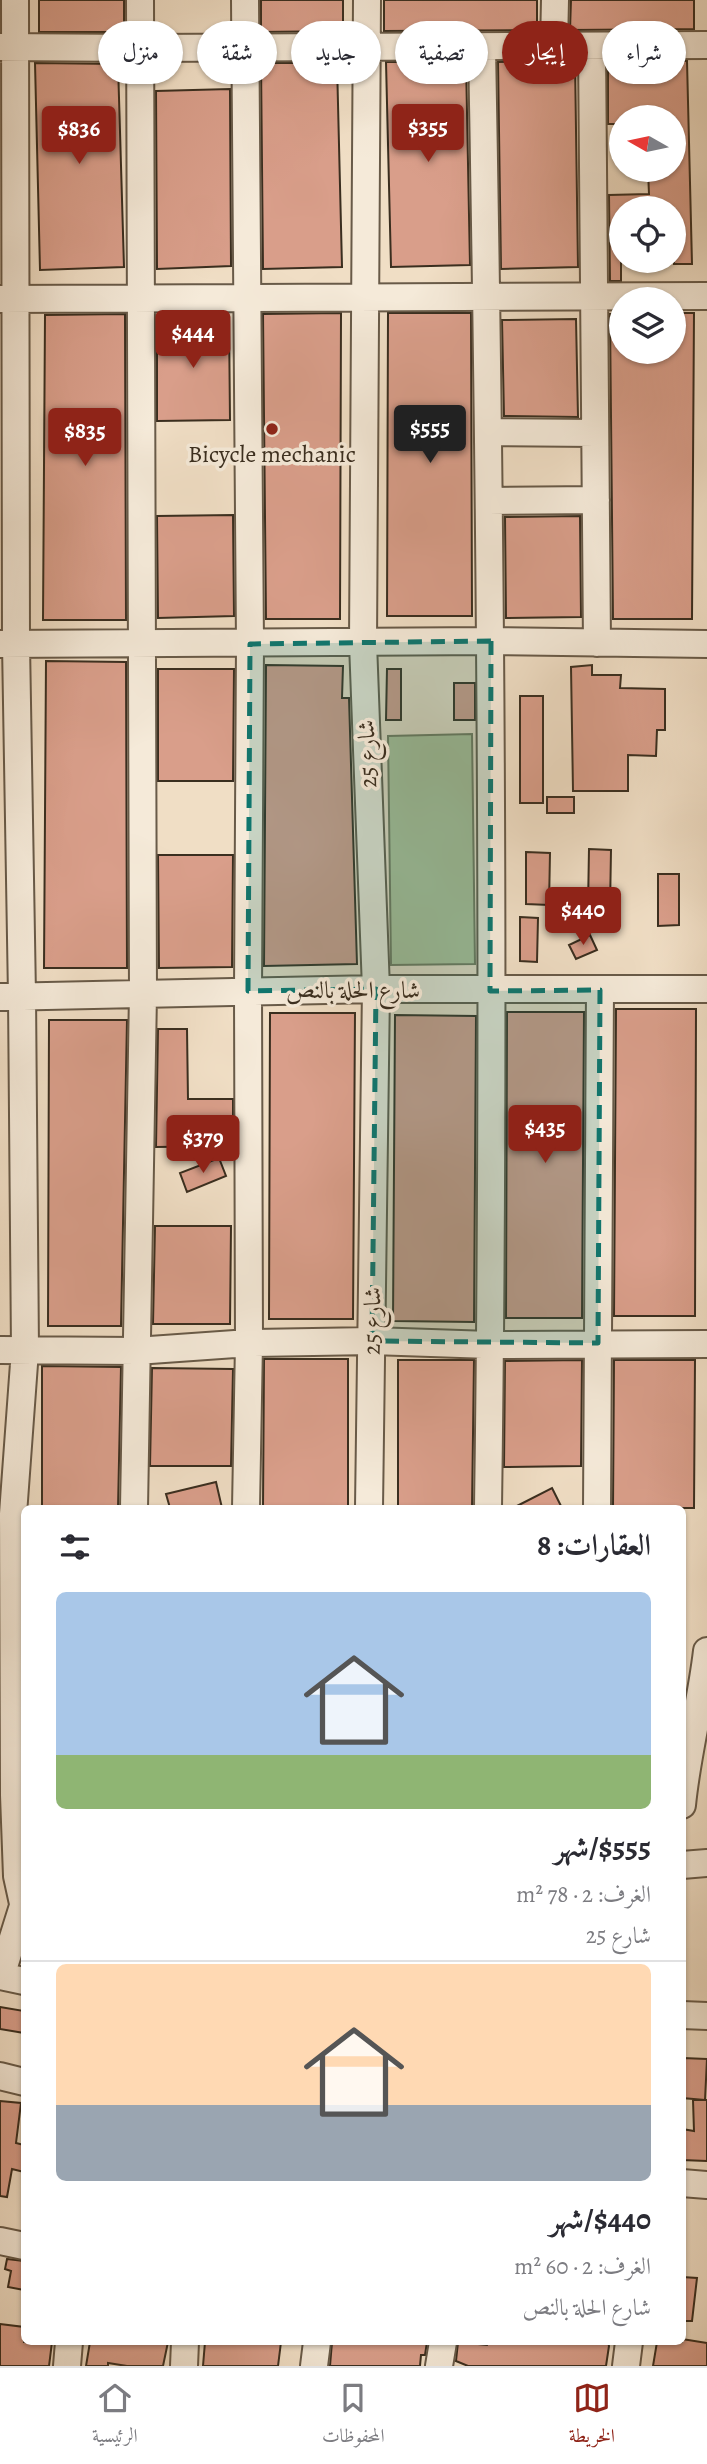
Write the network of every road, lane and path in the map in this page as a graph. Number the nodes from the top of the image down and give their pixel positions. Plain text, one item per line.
1 (15, 0) edge
2 (140, 0) edge
3 (245, 0) edge
4 (367, 0) edge
5 (555, 0) edge
6 (140, 21) edge
7 (245, 21) edge
8 (367, 21) edge
9 (555, 21) edge
10 (707, 45) edge
11 (8, 46) edge
12 (98, 47) edge
13 (588, 47) edge
14 (592, 47) junction
15 (140, 84) edge
16 (245, 84) edge
17 (368, 84) edge
18 (483, 84) edge
19 (487, 296) junction
20 (707, 296) edge
21 (366, 297) junction
22 (593, 298) junction
23 (8, 299) edge
24 (140, 299) junction
25 (248, 299) junction
26 (488, 432) junction
27 (595, 433) junction
28 (489, 500) junction
29 (596, 500) junction
30 (491, 641) junction
31 (250, 643) junction
32 (363, 643) junction
33 (597, 643) junction
34 (8, 644) edge
35 (141, 644) junction
36 (707, 644) edge
37 (376, 989) junction
38 (707, 989) edge
39 (490, 990) junction
40 (600, 990) junction
41 (247, 991) junction
42 (143, 994) junction
43 (11, 996) edge
44 (372, 1340) junction
45 (250, 1342) junction
46 (598, 1343) junction
47 (707, 1344) edge
48 (490, 1345) junction
49 (12, 1350) edge
50 (136, 1351) junction
51 (134, 1505) edge
52 (246, 1505) edge
53 (369, 1505) edge
54 (488, 1505) edge
55 (597, 1505) edge
56 (707, 1651) edge
57 (696, 1701) edge
58 (13, 1705) edge
59 (686, 1765) edge
60 (19, 1795) edge
61 (707, 1863) edge
62 (686, 1865) edge
63 (21, 1894) edge
64 (21, 1921) edge
65 (9, 1978) edge
66 (686, 2015) edge
67 (707, 2016) edge
68 (0, 2076) edge
69 (21, 2081) edge
70 (686, 2183) edge
71 (707, 2185) edge
72 (0, 2241) edge
73 (21, 2245) edge
74 (69, 2345) edge
75 (185, 2345) edge
76 (317, 2345) edge
77 (442, 2345) edge
78 (629, 2345) edge
79 (67, 2366) edge
80 (184, 2366) edge
81 (314, 2366) edge
82 (439, 2366) edge
83 (626, 2366) edge

1 - 11 street
2 - 6 street
3 - 7 street
4 - 8 street, شارع 25
5 - 9 street
10 - 14 street
11 - 12 street
11 - 23 street
13 - 14 street
14 - 22 street
15 - 24 street
16 - 25 street
17 - 21 street, شارع 25
18 - 19 street
19 - 21 street
19 - 22 street
19 - 26 street
20 - 22 street
21 - 25 street
21 - 32 street, شارع 25
22 - 27 street
23 - 24 street
23 - 34 street
24 - 25 street
24 - 35 street
25 - 31 street
26 - 27 street
26 - 28 street
27 - 29 street
28 - 29 street
28 - 30 street
29 - 33 street
30 - 32 street
30 - 33 street
30 - 39 street
31 - 32 street
31 - 35 street
31 - 41 street
32 - 37 street, شارع 25
33 - 36 street
34 - 35 street
34 - 43 street
35 - 42 street
37 - 39 street, شارع الحلة بالنص
37 - 41 street, شارع الحلة بالنص
37 - 44 street, شارع 25
38 - 40 street, شارع الحلة بالنص
39 - 40 street, شارع الحلة بالنص
39 - 48 street
40 - 46 street
41 - 42 street, شارع الحلة بالنص
41 - 45 street
42 - 43 street, شارع الحلة بالنص
42 - 50 street
43 - 49 street
44 - 45 street
44 - 48 street
44 - 53 street, شارع 25
45 - 50 street
45 - 52 street
46 - 47 street
46 - 48 street
46 - 55 street
48 - 54 street
49 - 50 street
49 - 58 street
50 - 51 street
56 - 57 street
57 - 59 street
58 - 60 street
60 - 63 street
61 - 62 street
64 - 65 street
66 - 67 street
68 - 69 street
70 - 71 street
72 - 73 street
74 - 79 street
75 - 80 street
76 - 81 street
77 - 82 street
78 - 83 street

